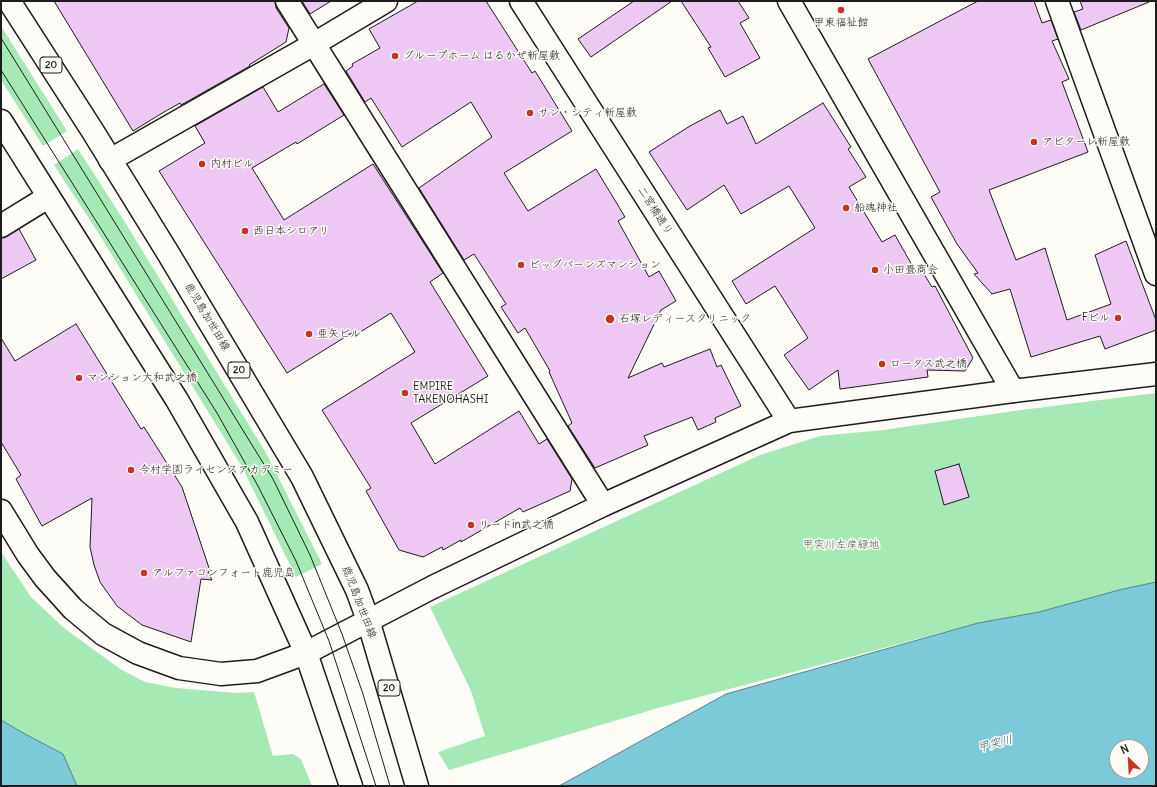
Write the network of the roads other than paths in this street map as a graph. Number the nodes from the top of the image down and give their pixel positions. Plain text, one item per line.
1 (9, 1) edge
2 (286, 1) edge
3 (386, 1) edge
4 (521, 1) edge
5 (789, 1) edge
6 (1057, 1) edge
7 (314, 44) junction
8 (1, 121) edge
9 (110, 160) junction
10 (48, 197) junction
11 (1, 226) edge
12 (1156, 274) edge
13 (1156, 374) edge
14 (1013, 391) junction
15 (789, 421) junction
16 (603, 505) junction
17 (1, 511) edge
18 (368, 620) junction
19 (306, 653) junction
20 (348, 776) edge
21 (417, 786) edge

1 - 9 street, 鹿児島加世田線 / 20
2 - 7 street
3 - 7 street
4 - 15 street, 二宮橋通り
5 - 14 street
6 - 12 street
7 - 9 street
7 - 16 street
8 - 10 street
9 - 18 street, 鹿児島加世田線 / 20
10 - 11 street
10 - 19 street
13 - 14 street
14 - 15 street
15 - 16 street
16 - 18 street
17 - 19 street
18 - 19 street
18 - 21 street, 鹿児島加世田線 / 20
19 - 20 street

